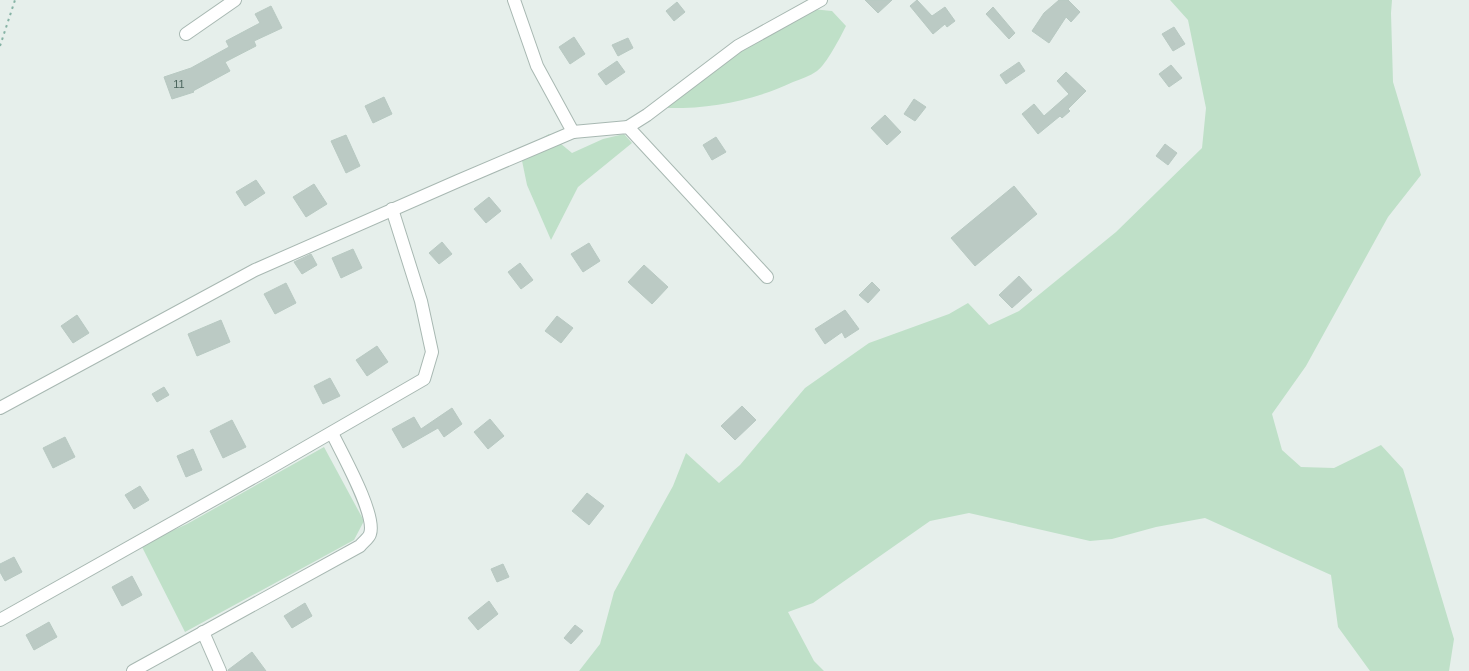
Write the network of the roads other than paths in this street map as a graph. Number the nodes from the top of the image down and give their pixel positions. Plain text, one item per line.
1 (235, 0) edge
2 (514, 0) edge
3 (821, 0) edge
4 (186, 34) dead end
5 (628, 127) junction
6 (573, 132) junction
7 (392, 209) junction
8 (767, 277) dead end
9 (0, 408) edge
10 (332, 433) junction
11 (0, 620) edge
12 (203, 632) junction
13 (133, 671) edge
14 (220, 671) edge

1 - 4 street
2 - 6 street
3 - 5 street
5 - 6 street
5 - 8 street
6 - 7 street
7 - 9 street
7 - 10 street
10 - 11 street
10 - 12 street
12 - 13 street
12 - 14 street

